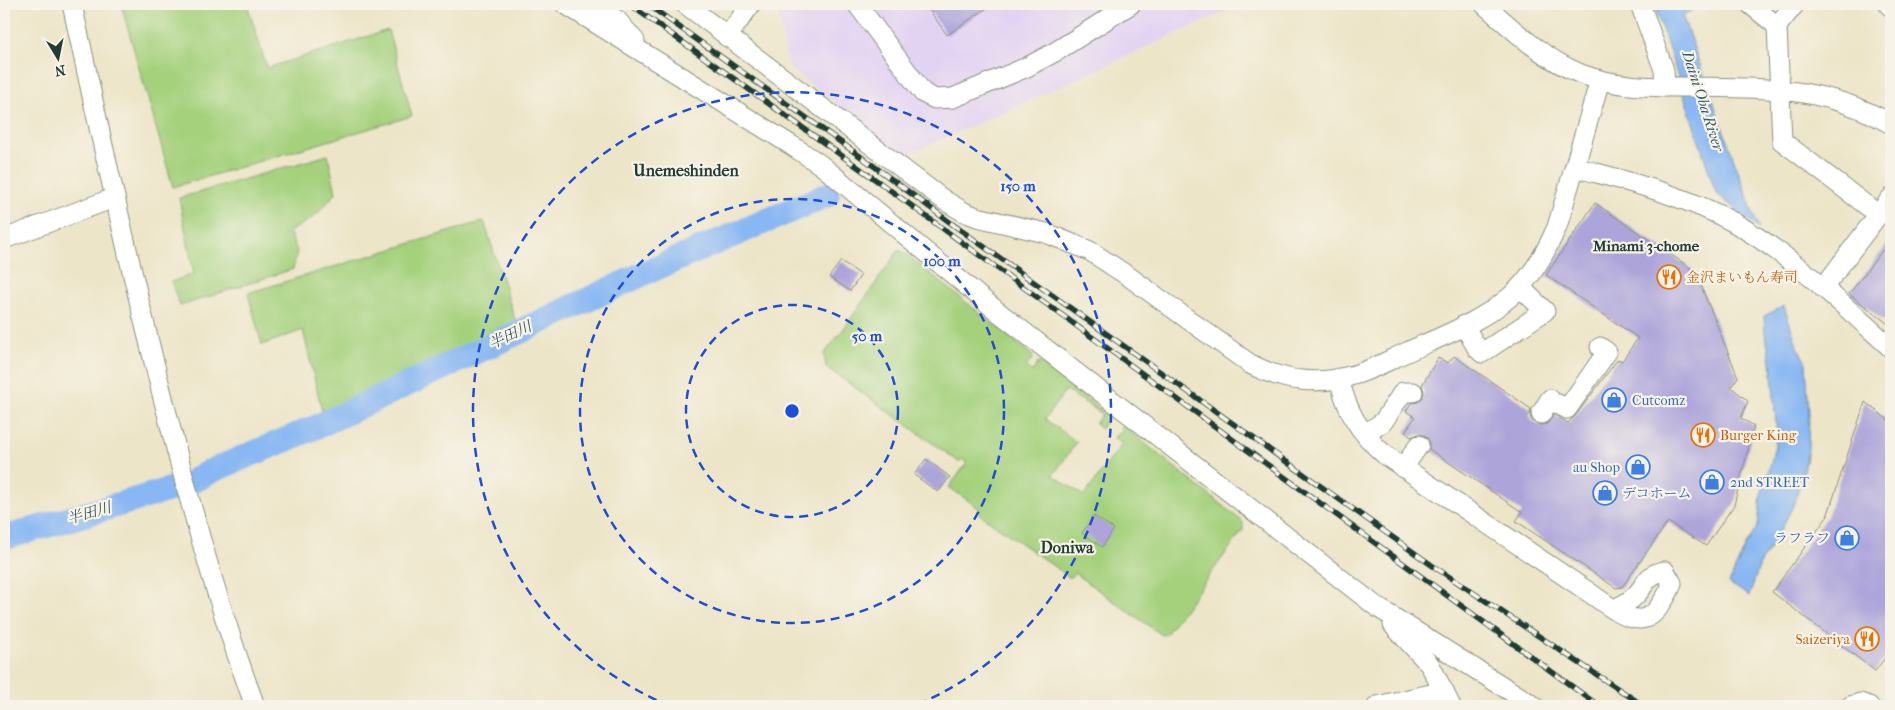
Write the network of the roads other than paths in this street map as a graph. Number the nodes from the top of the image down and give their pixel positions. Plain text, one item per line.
1 (72, 4) edge
2 (565, 4) edge
3 (592, 4) edge
4 (685, 4) edge
5 (751, 4) edge
6 (857, 4) edge
7 (1131, 4) edge
8 (1484, 4) edge
9 (1640, 4) edge
10 (1750, 4) edge
11 (1795, 4) edge
12 (1888, 4) edge
13 (1891, 6) edge
14 (1777, 26) junction
15 (727, 37) junction
16 (647, 55) junction
17 (1600, 80) junction
18 (1669, 87) junction
19 (1779, 88) junction
20 (1891, 124) edge
21 (1575, 167) junction
22 (114, 198) junction
23 (1891, 198) edge
24 (1879, 215) junction
25 (4, 239) edge
26 (1520, 287) junction
27 (1823, 288) junction
28 (1464, 325) junction
29 (1600, 347) dead end
30 (1891, 348) edge
31 (1339, 378) junction
32 (1413, 392) dead end
33 (1550, 405) dead end
34 (1364, 434) junction
35 (1419, 444) dead end
36 (1403, 468) junction
37 (1377, 607) junction
38 (1614, 609) dead end
39 (1447, 699) edge
40 (255, 706) edge
41 (1378, 706) edge
42 (1534, 706) edge
43 (1850, 706) edge
44 (1869, 706) edge

1 - 22 street
2 - 16 street
3 - 16 street
4 - 15 street
5 - 15 street
6 - 7 street
8 - 17 street
9 - 18 street
10 - 14 street
11 - 14 street
12 - 13 street
14 - 19 street
15 - 31 street
16 - 37 street
17 - 18 street
17 - 21 street
18 - 19 street
19 - 20 street
19 - 24 street
21 - 26 street
21 - 27 street
22 - 25 street
22 - 40 street
23 - 24 street
24 - 27 street
26 - 28 street
26 - 28 street
27 - 30 street
28 - 31 street
29 - 33 street
31 - 34 street
32 - 34 street
34 - 36 street
35 - 36 street
36 - 38 street
37 - 39 street
37 - 42 street
39 - 41 street
43 - 44 street

